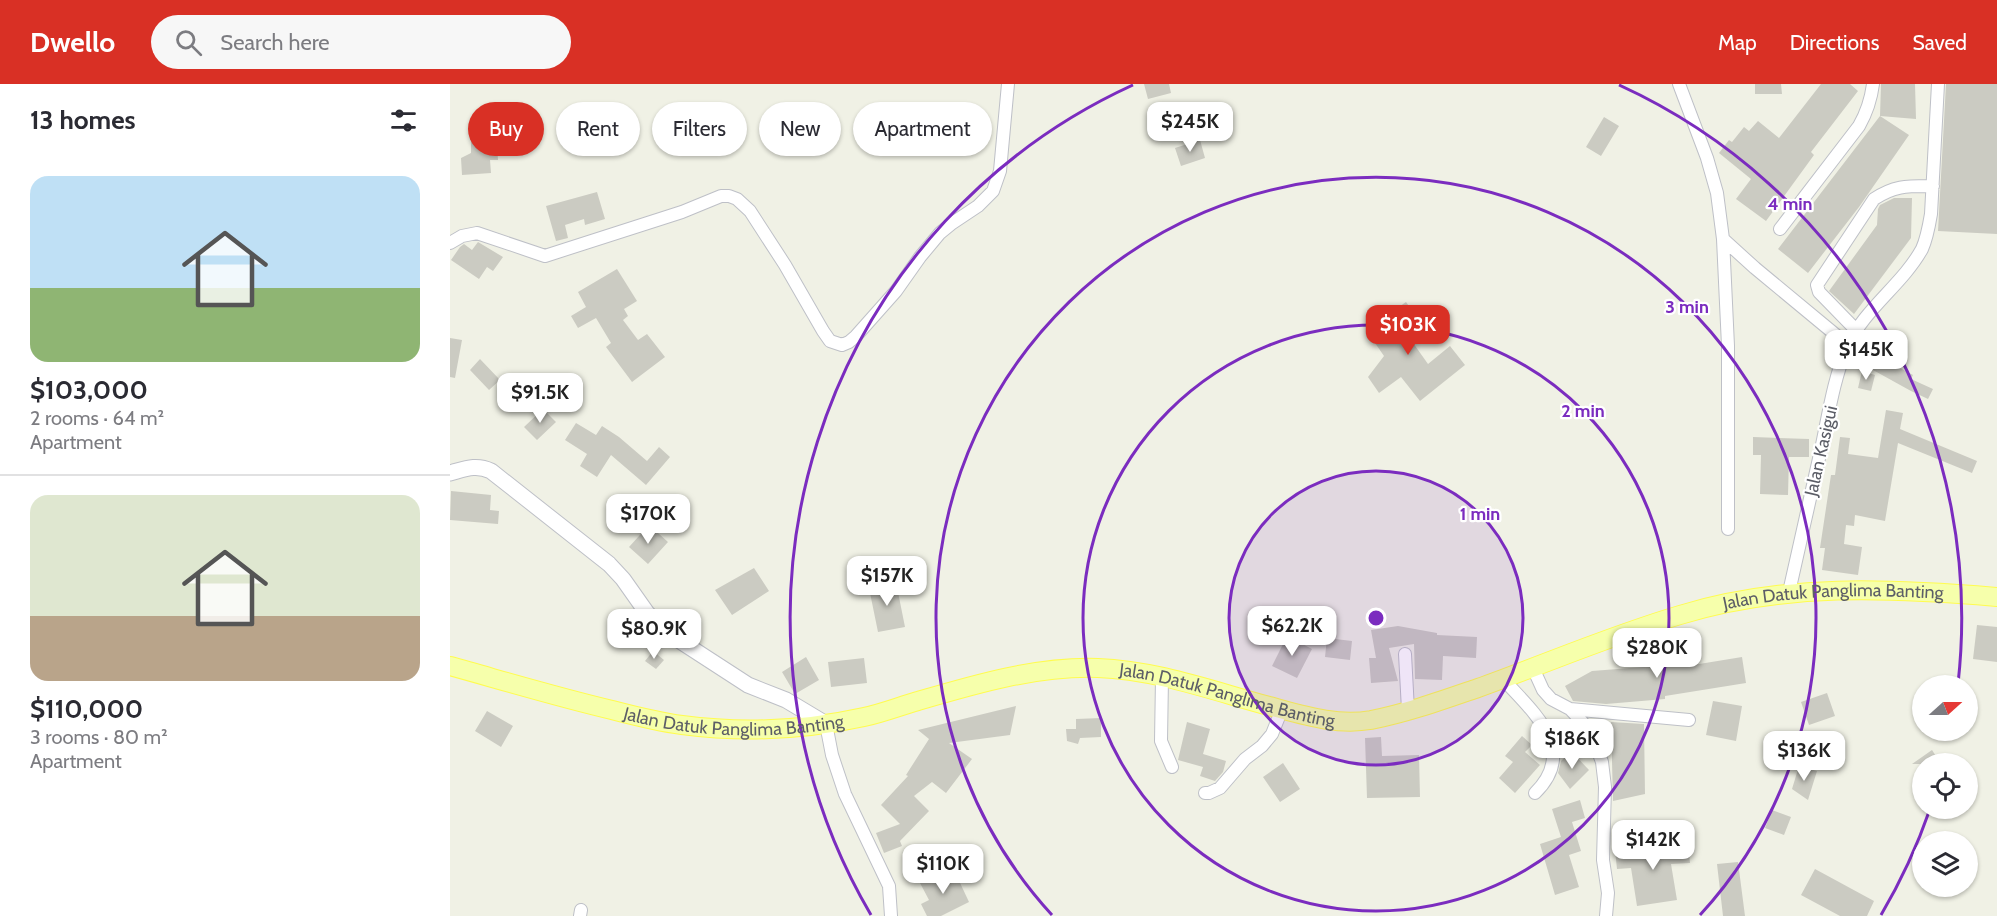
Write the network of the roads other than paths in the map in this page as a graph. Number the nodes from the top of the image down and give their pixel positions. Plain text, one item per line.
1 (1008, 84) edge
2 (1679, 84) edge
3 (1873, 84) edge
4 (1938, 84) edge
5 (1933, 186) junction
6 (1780, 229) dead end
7 (1723, 239) junction
8 (450, 243) edge
9 (1856, 330) junction
10 (1848, 345) junction
11 (450, 472) edge
12 (1728, 529) dead end
13 (1789, 592) junction
14 (1997, 597) edge
15 (1406, 654) dead end
16 (450, 666) edge
17 (1533, 668) junction
18 (1162, 678) junction
19 (1503, 679) junction
20 (1282, 709) junction
21 (1570, 709) junction
22 (1408, 710) junction
23 (1689, 720) dead end
24 (826, 724) junction
25 (1172, 767) dead end
26 (1205, 793) dead end
27 (1535, 794) dead end
28 (891, 916) edge
29 (1606, 916) edge

1 - 8 street
2 - 7 street
3 - 6 street
4 - 5 street, Jalan Kasigui
5 - 9 street, Jalan Kasigui
5 - 9 street
7 - 10 street
7 - 12 street
9 - 10 street, Jalan Kasigui
10 - 13 street, Jalan Kasigui
11 - 24 street
13 - 14 main road, Jalan Datuk Panglima Banting
13 - 17 main road, Jalan Datuk Panglima Banting
15 - 22 street
16 - 24 main road, Jalan Datuk Panglima Banting
17 - 19 main road, Jalan Datuk Panglima Banting
17 - 21 street
18 - 20 main road, Jalan Datuk Panglima Banting
18 - 24 main road, Jalan Datuk Panglima Banting
18 - 25 street
19 - 22 main road, Jalan Datuk Panglima Banting
19 - 27 street
20 - 22 main road, Jalan Datuk Panglima Banting
20 - 26 street
21 - 23 street
21 - 29 street
24 - 28 street

